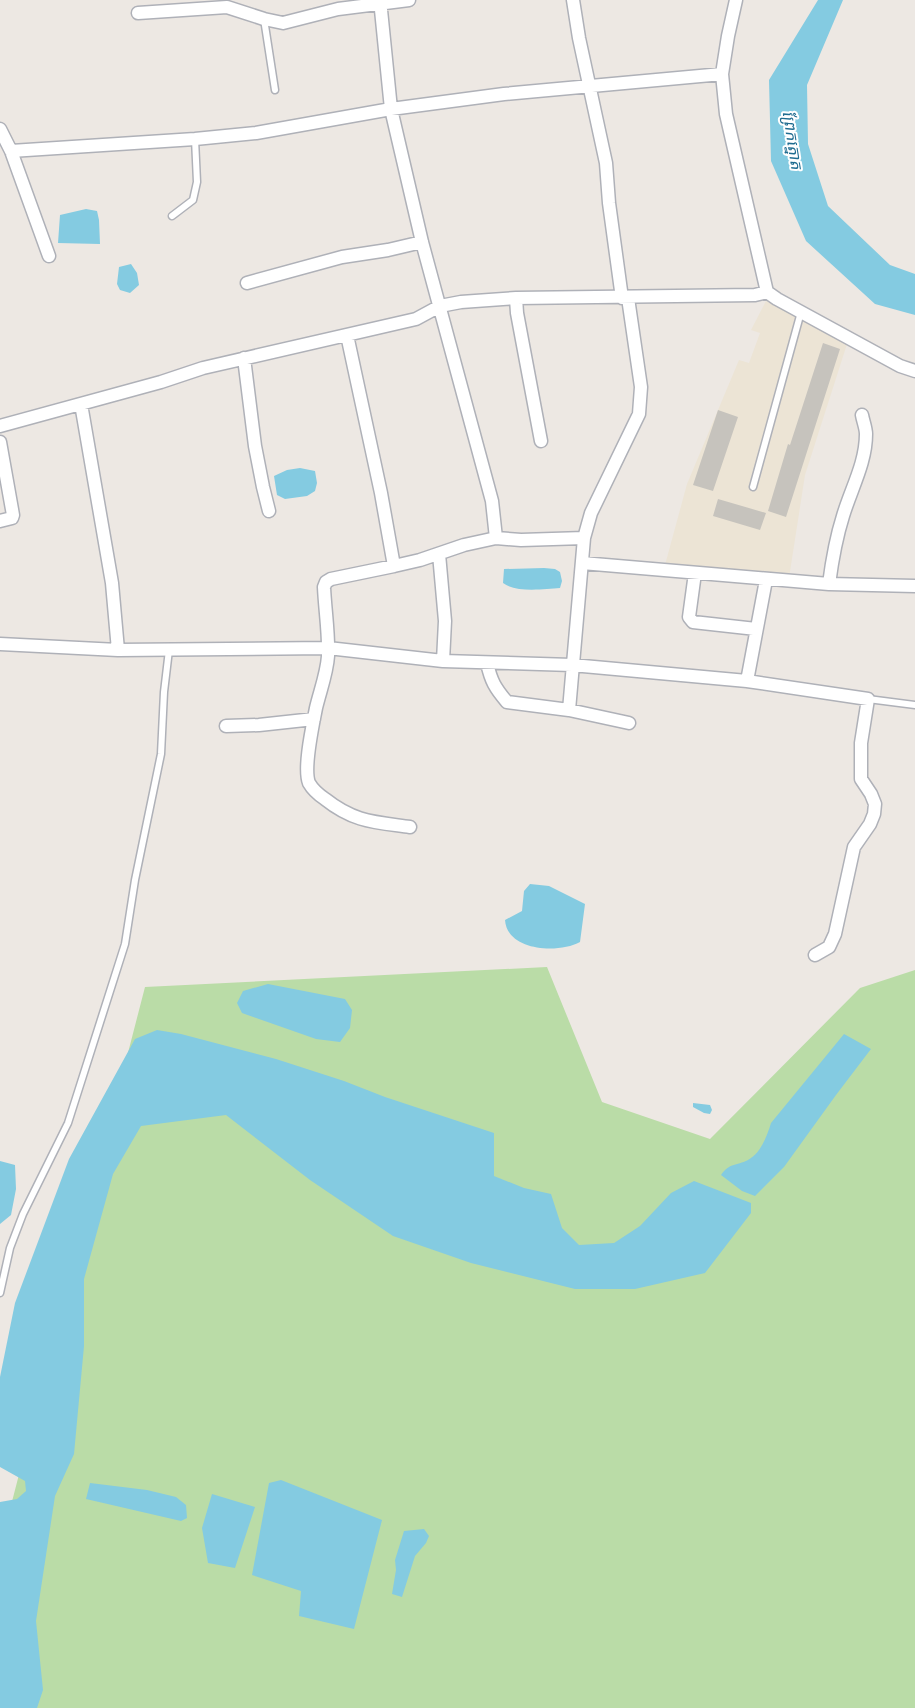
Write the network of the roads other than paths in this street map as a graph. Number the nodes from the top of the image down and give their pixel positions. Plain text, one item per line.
1 (409, 0) edge
2 (573, 0) edge
3 (736, 0) edge
4 (380, 1) edge
5 (138, 13) dead end
6 (264, 19) junction
7 (722, 74) junction
8 (590, 86) junction
9 (275, 90) dead end
10 (391, 109) junction
11 (0, 129) edge
12 (195, 139) junction
13 (11, 151) junction
14 (172, 216) dead end
15 (422, 242) junction
16 (49, 256) dead end
17 (247, 282) dead end
18 (767, 292) junction
19 (516, 298) junction
20 (625, 298) junction
21 (440, 306) junction
22 (801, 312) junction
23 (347, 335) junction
24 (244, 358) junction
25 (915, 371) edge
26 (81, 404) junction
27 (862, 415) dead end
28 (0, 426) edge
29 (541, 441) dead end
30 (0, 442) edge
31 (753, 487) dead end
32 (269, 511) dead end
33 (0, 521) edge
34 (496, 538) junction
35 (584, 538) junction
36 (439, 554) junction
37 (582, 563) junction
38 (394, 566) junction
39 (694, 573) junction
40 (766, 580) junction
41 (829, 584) junction
42 (915, 586) edge
43 (756, 629) junction
44 (0, 644) edge
45 (328, 648) junction
46 (118, 650) junction
47 (168, 650) junction
48 (443, 661) junction
49 (488, 663) junction
50 (572, 666) junction
51 (747, 681) junction
52 (868, 699) junction
53 (915, 705) edge
54 (569, 710) junction
55 (314, 719) junction
56 (629, 723) dead end
57 (226, 726) dead end
58 (410, 827) dead end
59 (815, 955) dead end
60 (0, 1293) edge

1 - 4 street
2 - 8 street
3 - 7 street
4 - 6 street
4 - 10 street
5 - 6 street
6 - 9 lane
7 - 8 street
7 - 18 street
8 - 10 street
8 - 20 street
10 - 12 street
10 - 15 street
11 - 13 street
12 - 13 street
12 - 14 lane
13 - 16 street
15 - 17 street
15 - 21 street
18 - 20 street
18 - 22 street
19 - 20 street
19 - 21 street
19 - 29 street
20 - 35 street
21 - 23 street
21 - 34 street
22 - 25 street
22 - 31 lane
23 - 24 street
23 - 38 street
24 - 26 street
24 - 32 street
26 - 28 street
26 - 46 street
27 - 41 street
30 - 33 street
34 - 35 street
34 - 36 street
35 - 37 street
36 - 38 street
36 - 48 street
37 - 39 street
37 - 50 street
38 - 45 street
39 - 40 street
39 - 43 street
40 - 41 street
40 - 43 street
41 - 42 street
43 - 51 street
44 - 46 street
45 - 47 street
45 - 48 street
45 - 55 street
46 - 47 street
47 - 60 lane
48 - 49 street
49 - 50 street
49 - 54 street
50 - 51 street
50 - 54 street
51 - 52 street
52 - 53 lane
52 - 59 street
54 - 56 street
55 - 57 street
55 - 58 street

